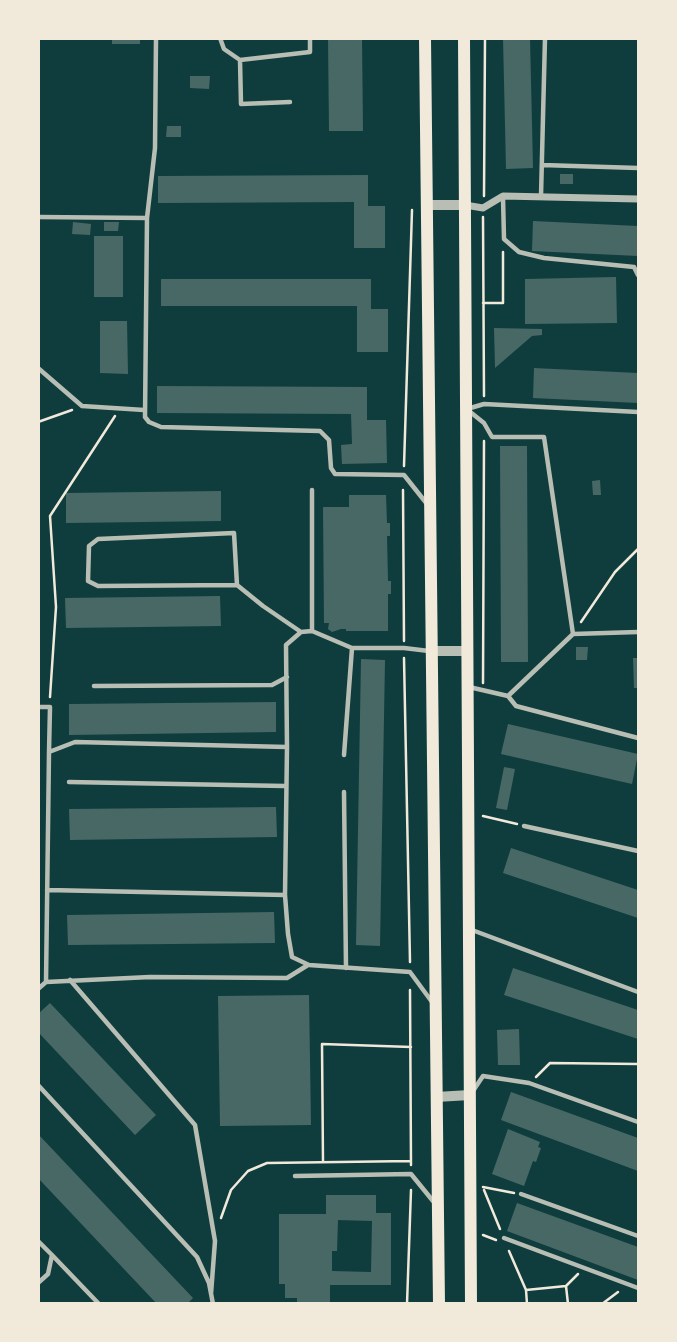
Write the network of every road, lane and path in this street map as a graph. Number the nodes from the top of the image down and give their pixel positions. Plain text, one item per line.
1 (156, 38) edge
2 (220, 38) edge
3 (310, 38) edge
4 (425, 38) edge
5 (464, 38) edge
6 (485, 38) edge
7 (545, 38) edge
8 (240, 60) junction
9 (290, 102) dead end
10 (542, 165) junction
11 (639, 168) edge
12 (503, 196) junction
13 (541, 197) junction
14 (413, 198) dead end
15 (639, 199) edge
16 (427, 205) junction
17 (466, 205) junction
18 (484, 208) junction
19 (38, 217) edge
20 (147, 218) junction
21 (504, 239) junction
22 (639, 275) edge
23 (484, 303) junction
24 (38, 368) edge
25 (484, 404) junction
26 (82, 406) junction
27 (466, 410) junction
28 (144, 411) junction
29 (639, 412) edge
30 (104, 413) dead end
31 (38, 422) edge
32 (484, 423) junction
33 (404, 475) junction
34 (403, 489) dead end
35 (312, 490) dead end
36 (430, 508) junction
37 (639, 549) edge
38 (237, 584) junction
39 (312, 631) junction
40 (301, 632) junction
41 (639, 632) edge
42 (573, 634) junction
43 (352, 648) junction
44 (404, 648) junction
45 (432, 651) junction
46 (468, 651) junction
47 (288, 677) junction
48 (483, 677) dead end
49 (94, 687) dead end
50 (468, 687) junction
51 (508, 696) junction
52 (38, 707) edge
53 (50, 707) junction
54 (639, 738) edge
55 (287, 747) junction
56 (49, 752) junction
57 (344, 755) dead end
58 (69, 782) dead end
59 (285, 786) junction
60 (344, 792) dead end
61 (483, 816) dead end
62 (524, 826) joint
63 (639, 851) edge
64 (47, 890) junction
65 (285, 895) junction
66 (469, 929) junction
67 (309, 965) junction
68 (346, 968) junction
69 (410, 972) junction
70 (70, 980) junction
71 (46, 982) junction
72 (38, 989) edge
73 (639, 992) edge
74 (436, 1008) junction
75 (411, 1047) junction
76 (639, 1064) edge
77 (529, 1083) junction
78 (38, 1086) edge
79 (470, 1095) junction
80 (436, 1097) junction
81 (639, 1122) edge
82 (411, 1161) junction
83 (323, 1162) junction
84 (411, 1174) junction
85 (295, 1176) dead end
86 (483, 1187) dead end
87 (521, 1194) joint
88 (438, 1207) junction
89 (639, 1236) edge
90 (504, 1238) dead end
91 (38, 1241) edge
92 (215, 1241) junction
93 (52, 1255) junction
94 (581, 1272) dead end
95 (38, 1283) edge
96 (566, 1286) junction
97 (623, 1287) dead end
98 (639, 1288) edge
99 (211, 1294) junction
100 (525, 1303) edge
101 (99, 1304) edge
102 (213, 1304) edge
103 (407, 1304) edge
104 (439, 1304) edge
105 (471, 1304) edge
106 (568, 1304) edge
107 (602, 1304) edge

1 - 20 lane
2 - 8 lane
3 - 8 lane
4 - 16 main road
5 - 17 main road
6 - 18 path
7 - 10 lane
8 - 9 lane
10 - 11 lane
10 - 13 lane
12 - 13 street
12 - 18 street
12 - 21 lane
13 - 15 street
14 - 33 path
16 - 17 street
16 - 36 main road
17 - 18 street
17 - 27 main road
18 - 23 path
19 - 20 lane
20 - 28 lane
21 - 22 lane
21 - 23 path
23 - 25 path
24 - 26 lane
25 - 27 lane
25 - 29 lane
26 - 28 lane
26 - 31 path
27 - 32 lane
27 - 46 main road
28 - 33 lane
30 - 53 path
32 - 42 lane
32 - 48 path
33 - 36 lane
34 - 44 path
35 - 39 lane
36 - 45 main road
37 - 42 path
38 - 38 lane
38 - 40 lane
39 - 40 lane
39 - 43 lane
40 - 47 lane
41 - 42 lane
42 - 51 lane
43 - 44 lane
43 - 57 lane
44 - 45 lane
44 - 69 path
45 - 46 street
45 - 74 main road
46 - 50 main road
47 - 49 lane
47 - 55 lane
50 - 51 lane
50 - 66 main road
51 - 54 lane
52 - 53 lane
53 - 56 lane
55 - 56 lane
55 - 59 lane
56 - 64 lane
58 - 59 lane
59 - 65 lane
60 - 68 lane
61 - 62 path
62 - 63 lane
64 - 65 lane
64 - 71 lane
65 - 67 lane
66 - 73 lane
66 - 79 main road
67 - 68 lane
67 - 70 lane
68 - 69 lane
69 - 74 lane
69 - 75 path
70 - 71 lane
70 - 92 lane
71 - 72 lane
74 - 80 main road
75 - 82 path
75 - 83 path
76 - 77 path
77 - 79 lane
77 - 81 lane
78 - 99 lane
79 - 80 street
79 - 105 main road
80 - 88 main road
82 - 83 path
82 - 84 path
83 - 92 path
84 - 85 lane
84 - 88 lane
84 - 103 path
86 - 87 path
87 - 89 lane
88 - 104 main road
90 - 98 lane
91 - 93 lane
92 - 99 lane
93 - 95 lane
93 - 101 lane
94 - 96 path
96 - 100 path
96 - 106 path
97 - 107 path
99 - 102 lane

